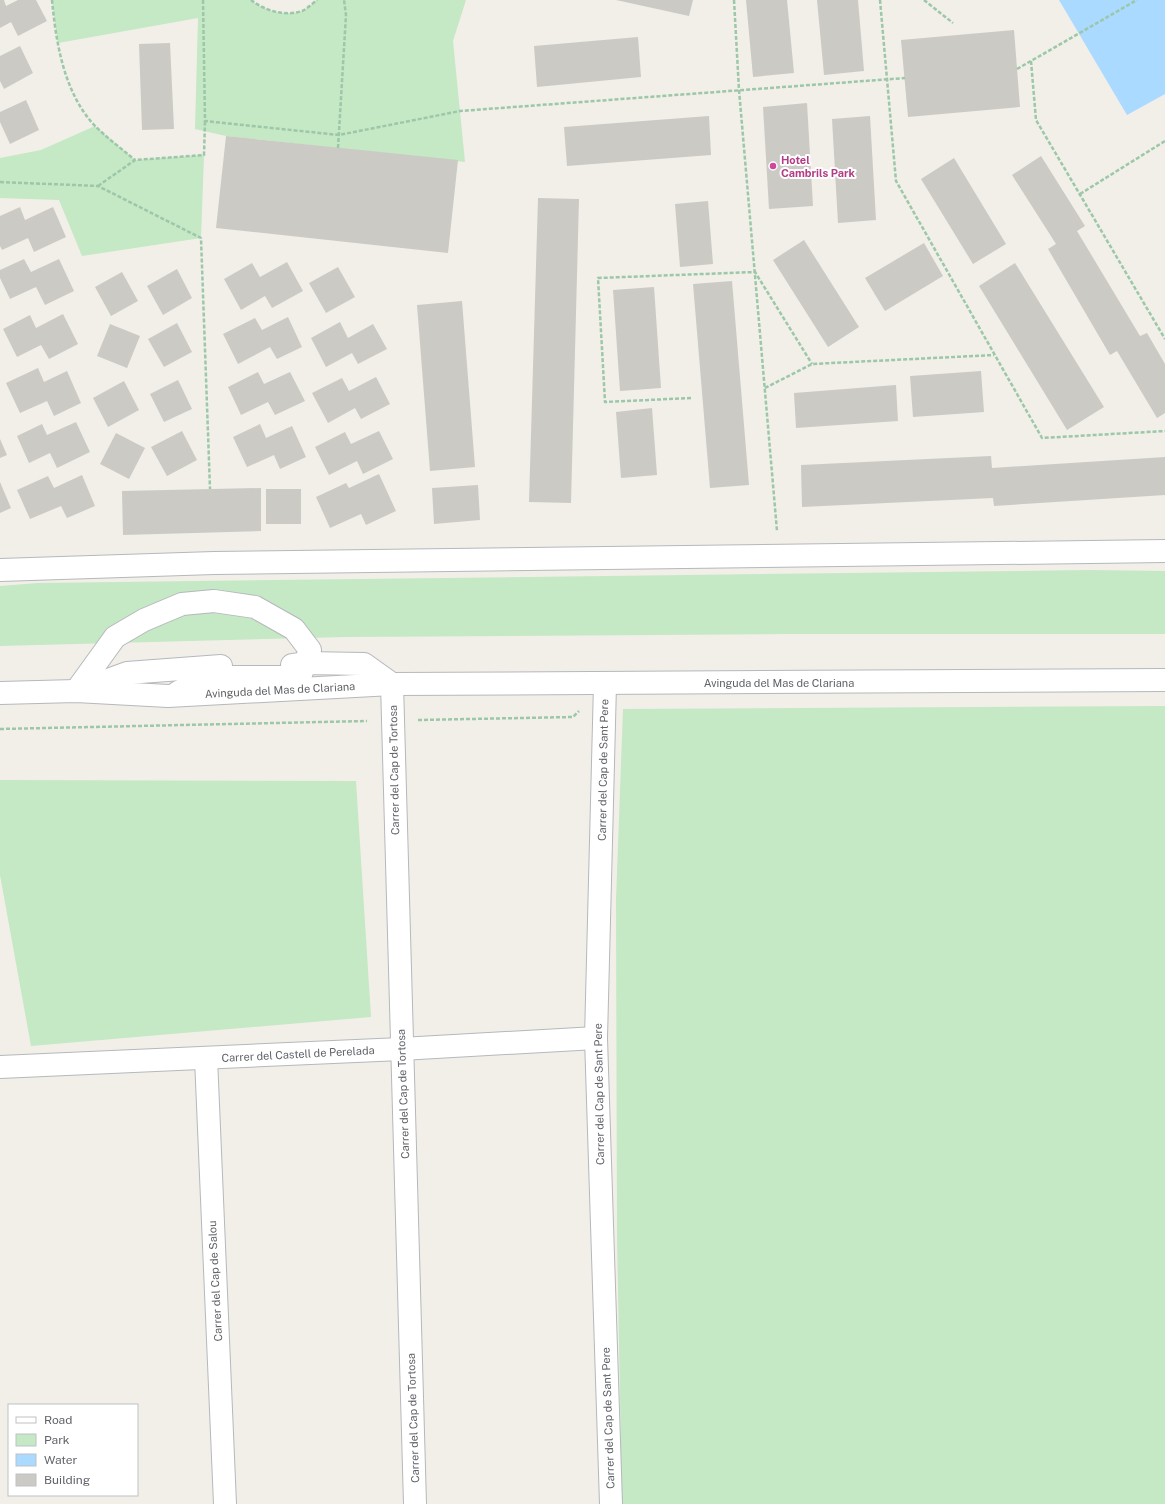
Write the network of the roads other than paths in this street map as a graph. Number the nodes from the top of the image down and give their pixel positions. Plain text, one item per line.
1 (1165, 551) edge
2 (0, 570) edge
3 (305, 663) junction
4 (1165, 680) edge
5 (392, 684) junction
6 (604, 684) junction
7 (76, 691) junction
8 (0, 693) edge
9 (168, 696) junction
10 (596, 1038) junction
11 (401, 1049) junction
12 (206, 1058) junction
13 (0, 1067) edge
14 (225, 1504) edge
15 (415, 1504) edge
16 (611, 1504) edge

1 - 2 street
3 - 5 street, Avinguda del Mas de Clariana
3 - 7 street, Avinguda del Mas de Clariana
3 - 7 street
3 - 9 street, Avinguda del Mas de Clariana
4 - 6 street, Avinguda del Mas de Clariana
5 - 6 street, Avinguda del Mas de Clariana
5 - 9 street, Avinguda del Mas de Clariana
5 - 11 street, Carrer del Cap de Tortosa
6 - 10 street, Carrer del Cap de Sant Pere
7 - 8 street, Avinguda del Mas de Clariana
7 - 9 street, Avinguda del Mas de Clariana
10 - 11 street, Carrer del Castell de Perelada
10 - 16 street, Carrer del Cap de Sant Pere
11 - 12 street, Carrer del Castell de Perelada
11 - 15 street, Carrer del Cap de Tortosa
12 - 13 street, Carrer del Castell de Perelada
12 - 14 street, Carrer del Cap de Salou

